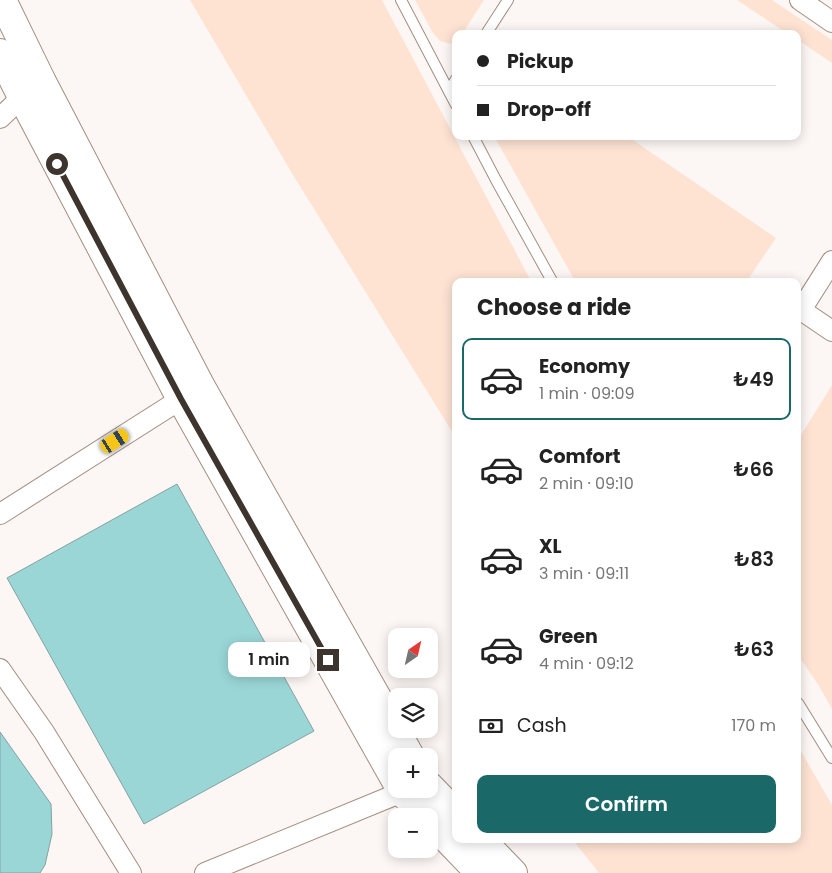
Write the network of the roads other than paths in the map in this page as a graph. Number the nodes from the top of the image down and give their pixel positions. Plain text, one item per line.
1 (2, 0) edge
2 (401, 0) edge
3 (508, 0) edge
4 (800, 0) edge
5 (832, 22) edge
6 (489, 30) edge
7 (0, 53) edge
8 (452, 86) edge
9 (449, 91) junction
10 (22, 97) junction
11 (452, 97) edge
12 (0, 118) edge
13 (475, 140) edge
14 (832, 261) edge
15 (550, 278) edge
16 (801, 308) edge
17 (801, 311) edge
18 (832, 331) edge
19 (181, 399) junction
20 (0, 514) edge
21 (0, 669) edge
22 (801, 708) edge
23 (405, 748) edge
24 (832, 758) edge
25 (388, 766) edge
26 (388, 792) edge
27 (438, 795) edge
28 (410, 798) edge
29 (419, 808) edge
30 (452, 810) edge
31 (438, 829) edge
32 (484, 843) edge
33 (131, 873) edge
34 (205, 873) edge
35 (480, 873) edge
36 (513, 873) edge

1 - 23 main road
2 - 9 lane
3 - 6 lane
4 - 5 street
7 - 10 main road
8 - 9 lane
9 - 11 lane
10 - 12 street
10 - 19 main road
13 - 15 lane
14 - 16 street
17 - 18 street
19 - 20 street
19 - 25 main road
21 - 33 street
22 - 24 lane
26 - 34 street
27 - 30 main road
28 - 29 main road
31 - 35 main road
32 - 36 main road

